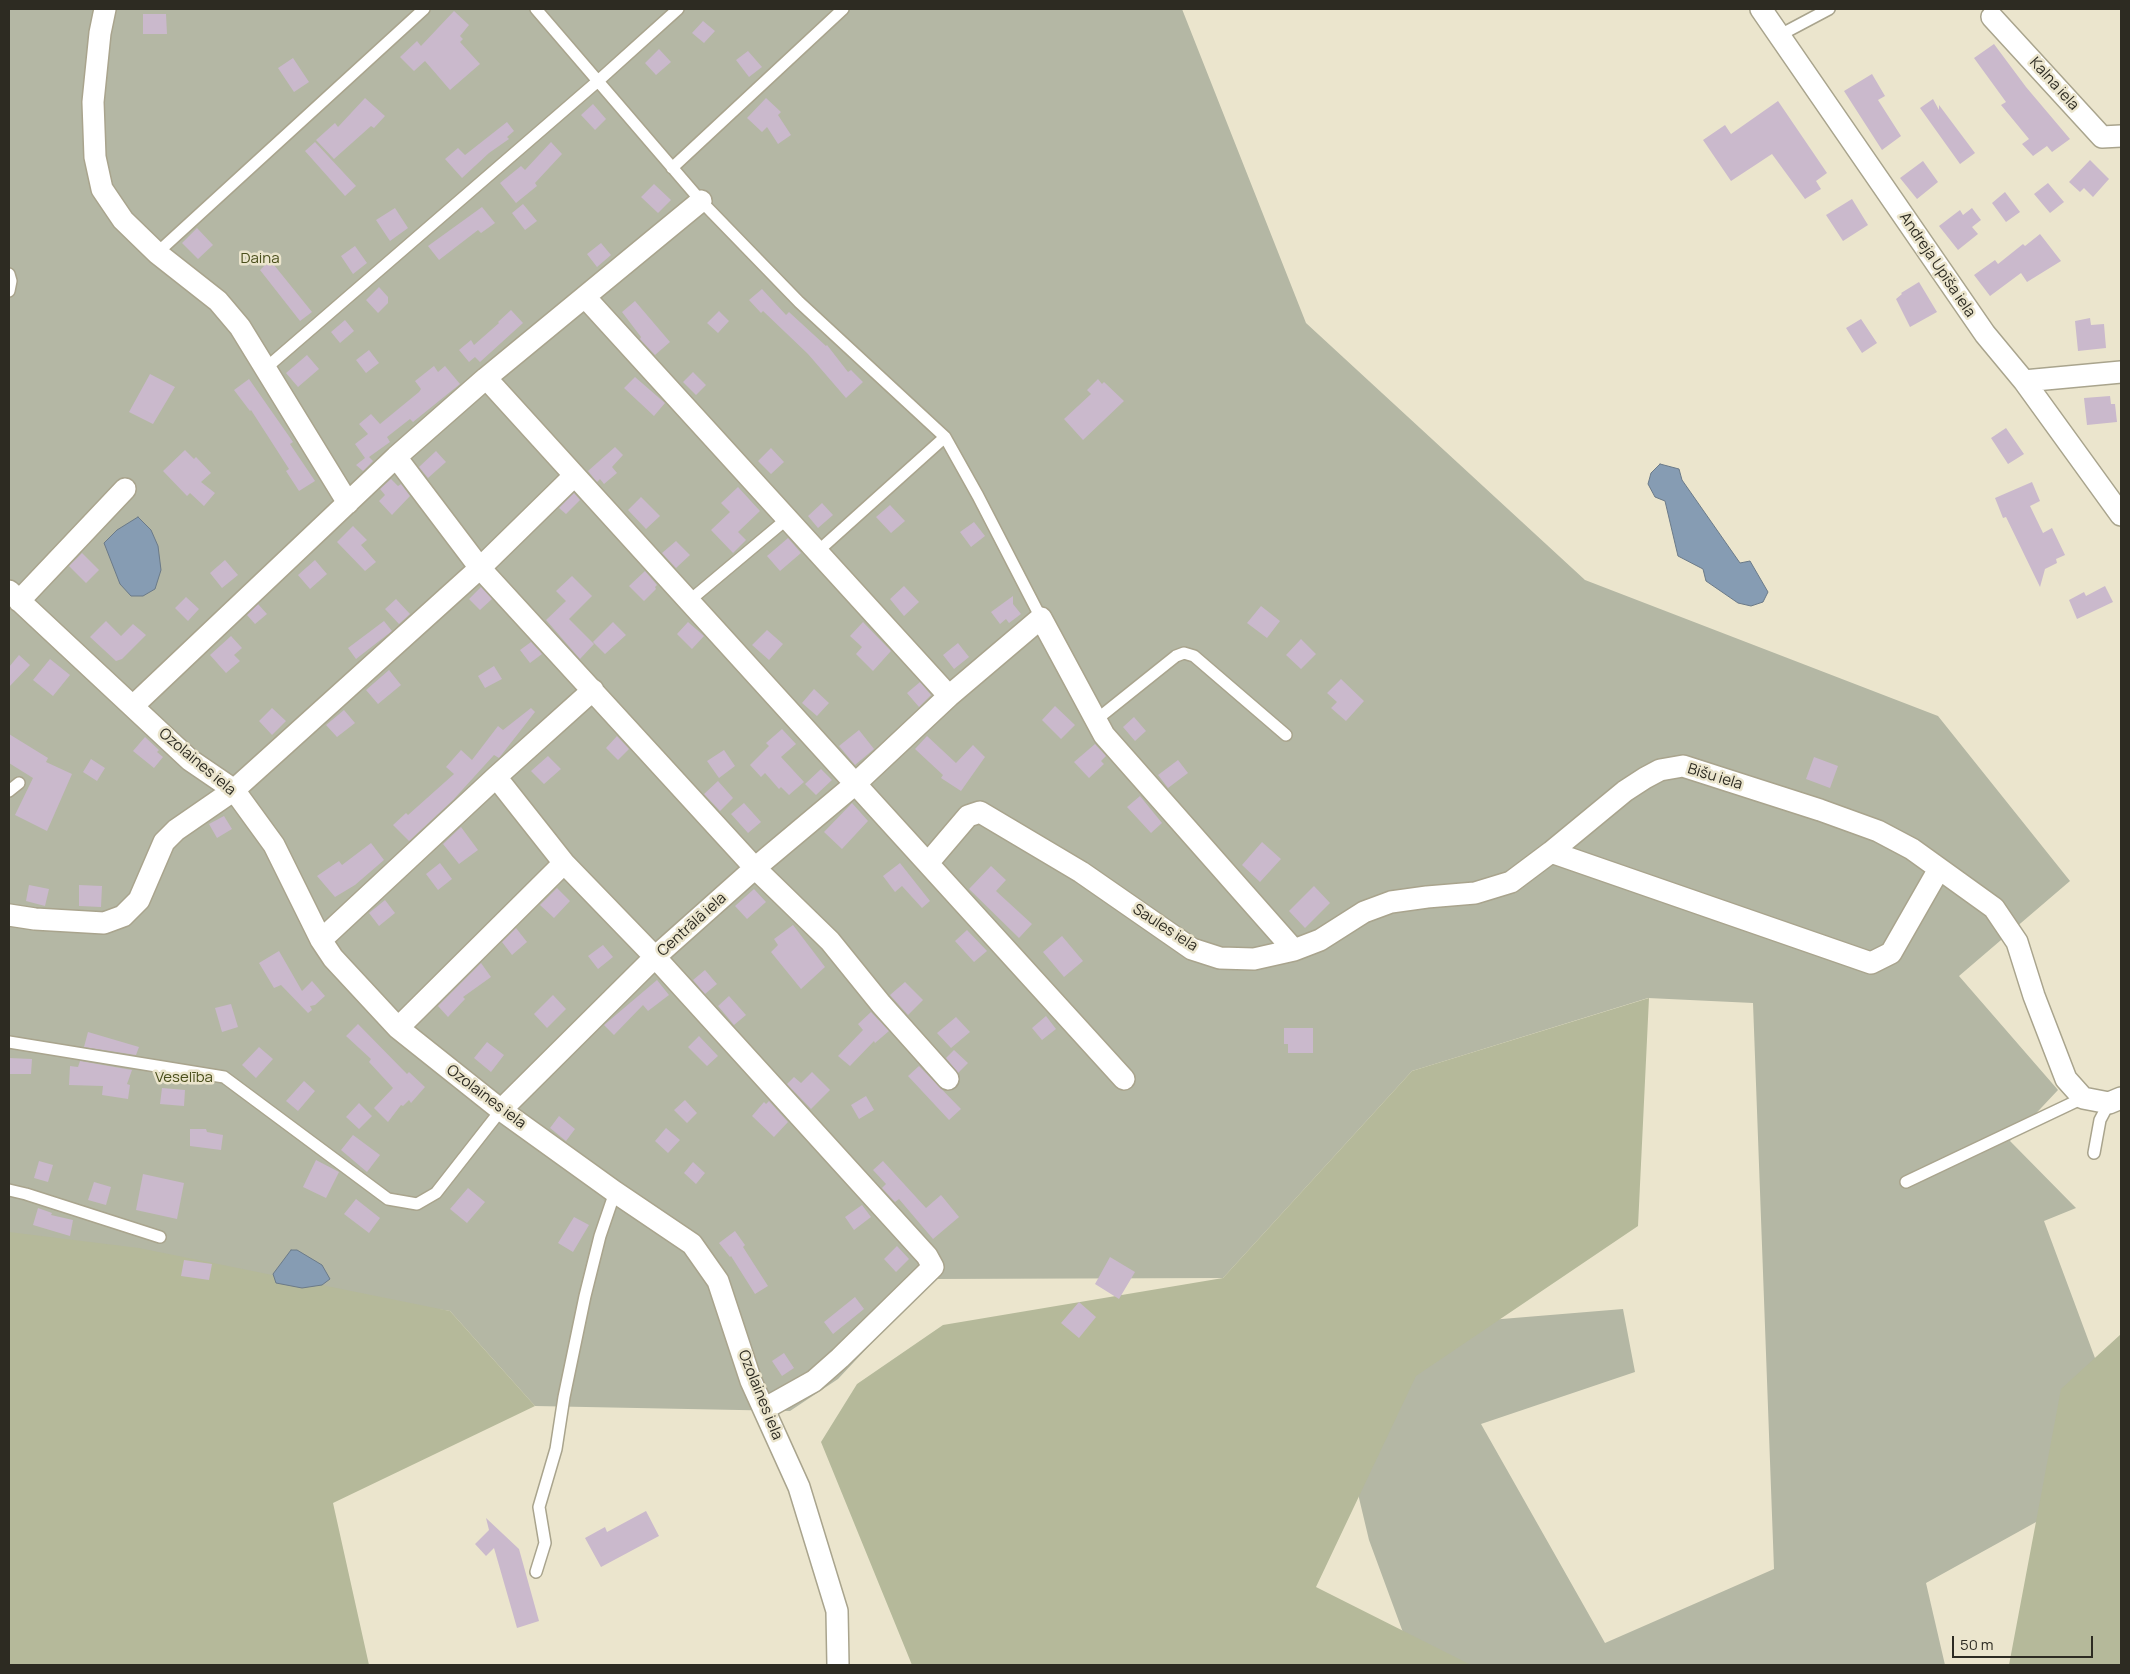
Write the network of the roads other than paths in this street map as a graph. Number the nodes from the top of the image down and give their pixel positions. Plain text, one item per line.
1 (105, 9) edge
2 (424, 9) edge
3 (536, 9) edge
4 (678, 9) edge
5 (843, 9) edge
6 (1761, 9) edge
7 (1829, 9) edge
8 (1992, 17) dead end
9 (1780, 35) junction
10 (598, 81) junction
11 (2121, 136) edge
12 (672, 168) junction
13 (700, 201) junction
14 (157, 252) junction
15 (9, 274) edge
16 (9, 291) edge
17 (585, 297) junction
18 (266, 368) junction
19 (2121, 372) edge
20 (486, 378) junction
21 (2024, 381) junction
22 (945, 437) junction
23 (396, 457) junction
24 (574, 476) junction
25 (125, 488) dead end
26 (348, 503) junction
27 (2121, 515) edge
28 (788, 518) junction
29 (816, 552) junction
30 (480, 568) junction
31 (14, 596) edge
32 (689, 601) junction
33 (1040, 618) junction
34 (593, 690) junction
35 (949, 696) junction
36 (132, 706) junction
37 (1096, 720) junction
38 (1286, 735) dead end
39 (496, 777) junction
40 (19, 783) dead end
41 (854, 785) junction
42 (234, 790) junction
43 (9, 791) edge
44 (1552, 852) junction
45 (564, 863) junction
46 (928, 863) junction
47 (755, 868) junction
48 (1939, 869) junction
49 (1511, 882) joint
50 (9, 915) edge
51 (321, 940) junction
52 (1294, 950) junction
53 (655, 957) junction
54 (398, 1028) junction
55 (9, 1042) edge
56 (948, 1078) dead end
57 (1124, 1080) dead end
58 (2083, 1098) junction
59 (2115, 1101) edge
60 (501, 1110) junction
61 (2094, 1153) dead end
62 (1906, 1182) dead end
63 (9, 1190) edge
64 (616, 1192) junction
65 (160, 1237) dead end
66 (764, 1409) junction
67 (536, 1572) dead end
68 (838, 1665) edge

1 - 14 street
2 - 14 lane
3 - 10 lane
4 - 10 lane
5 - 12 lane
6 - 9 street, Andreja Upīša iela
7 - 9 lane
8 - 11 street, Kalna iela
9 - 21 street, Andreja Upīša iela
10 - 12 lane
10 - 18 lane
12 - 13 lane
13 - 17 street
13 - 22 lane
14 - 18 street
15 - 16 lane
17 - 20 street
17 - 28 street
18 - 26 street
19 - 21 street
20 - 23 street
20 - 24 street
21 - 27 street, Andreja Upīša iela
22 - 29 lane
22 - 33 lane
23 - 26 street
23 - 30 street
24 - 30 street
24 - 32 street
25 - 31 street
26 - 36 street
28 - 29 street
28 - 32 lane
29 - 35 street
30 - 34 street
30 - 42 street
31 - 36 street, Ozolaines iela
32 - 41 street
33 - 35 street, Centrālā iela
33 - 37 street
34 - 39 street
34 - 47 street
35 - 41 street, Centrālā iela
36 - 42 street, Ozolaines iela
37 - 38 lane
37 - 52 street
39 - 45 street
39 - 51 street
40 - 43 lane
41 - 46 street
41 - 47 street, Centrālā iela
42 - 50 street
42 - 51 street, Ozolaines iela
44 - 48 street, Bišu iela
44 - 48 street
44 - 49 street, Bišu iela
45 - 53 street
45 - 54 street
46 - 52 street, Saules iela
46 - 57 street
47 - 53 street, Centrālā iela
47 - 56 street
48 - 58 street, Bišu iela
49 - 52 street, Saules iela
51 - 54 street, Ozolaines iela
53 - 60 street, Centrālā iela
53 - 66 street
54 - 60 street, Ozolaines iela
55 - 60 lane
58 - 59 street
58 - 62 lane
59 - 61 lane
60 - 64 street, Ozolaines iela
63 - 65 lane
64 - 66 street, Ozolaines iela
64 - 67 lane
66 - 68 street, Ozolaines iela

